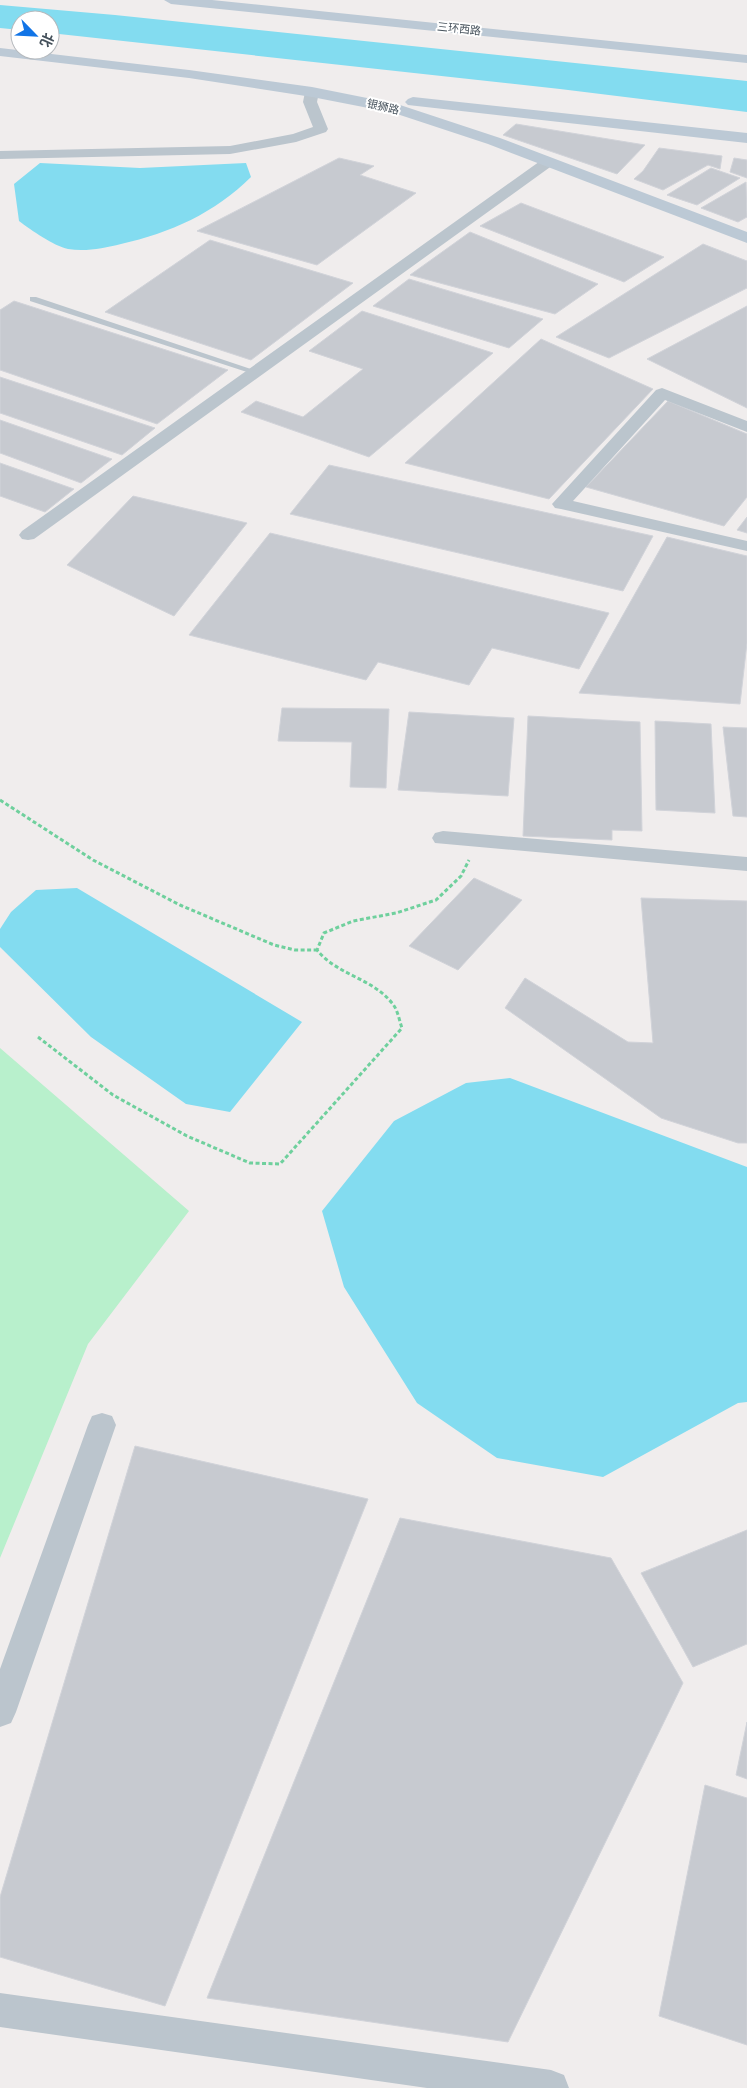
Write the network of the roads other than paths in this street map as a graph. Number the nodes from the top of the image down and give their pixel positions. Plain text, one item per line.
1 (171, 0) edge
2 (250, 0) edge
3 (747, 51) edge
4 (0, 52) edge
5 (747, 59) edge
6 (312, 92) junction
7 (747, 138) edge
8 (0, 155) edge
9 (548, 162) junction
10 (747, 238) edge
11 (33, 299) dead end
12 (256, 372) junction
13 (747, 427) edge
14 (28, 535) dead end
15 (747, 546) edge
16 (443, 838) dead end
17 (747, 864) edge
18 (102, 1425) dead end
19 (0, 1712) edge
20 (0, 2010) edge
21 (551, 2088) edge

1 - 5 main road, 三环西路
2 - 3 main road, 三环西路
4 - 6 main road, 银狮路
6 - 7 main road
6 - 8 street
6 - 9 main road, 银狮路
9 - 10 main road, 银狮路
9 - 12 street
11 - 12 lane
12 - 14 street
13 - 15 street
16 - 17 street
18 - 19 street
20 - 21 street

